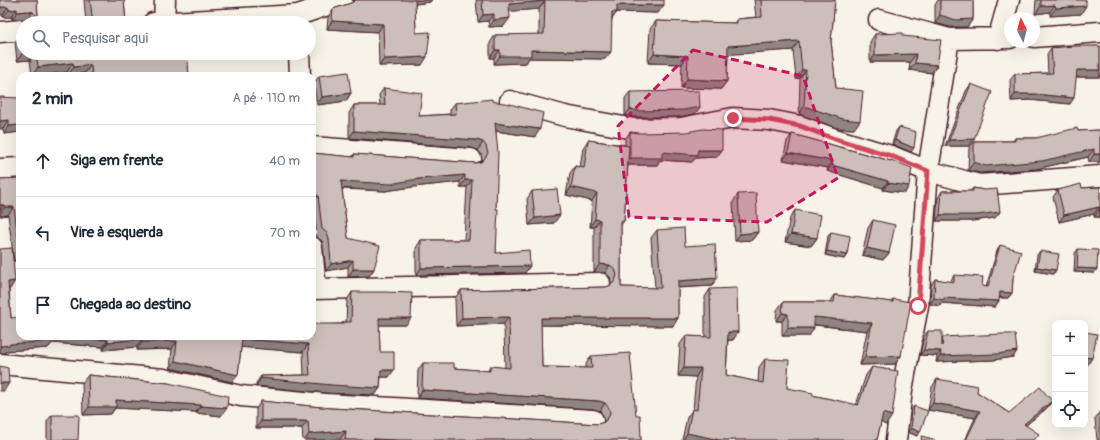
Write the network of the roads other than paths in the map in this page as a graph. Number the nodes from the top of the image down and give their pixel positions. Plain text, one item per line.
1 (164, 0) edge
2 (342, 0) edge
3 (1009, 0) edge
4 (1007, 12) edge
5 (164, 16) edge
6 (305, 16) edge
7 (879, 20) dead end
8 (16, 31) edge
9 (0, 32) edge
10 (1100, 32) edge
11 (1040, 37) edge
12 (949, 39) junction
13 (1004, 39) edge
14 (299, 60) edge
15 (300, 72) edge
16 (510, 101) dead end
17 (316, 147) edge
18 (471, 159) dead end
19 (16, 168) edge
20 (0, 169) edge
21 (928, 171) junction
22 (1100, 176) edge
23 (600, 283) dead end
24 (316, 289) edge
25 (0, 364) edge
26 (593, 420) dead end
27 (896, 440) edge

1 - 5 street
2 - 6 street
3 - 4 street
7 - 12 street
8 - 9 street
10 - 11 street
12 - 13 street
12 - 21 street
14 - 15 street
16 - 21 street
17 - 18 street
19 - 20 street
21 - 22 street
21 - 27 street
23 - 24 street
25 - 26 street

